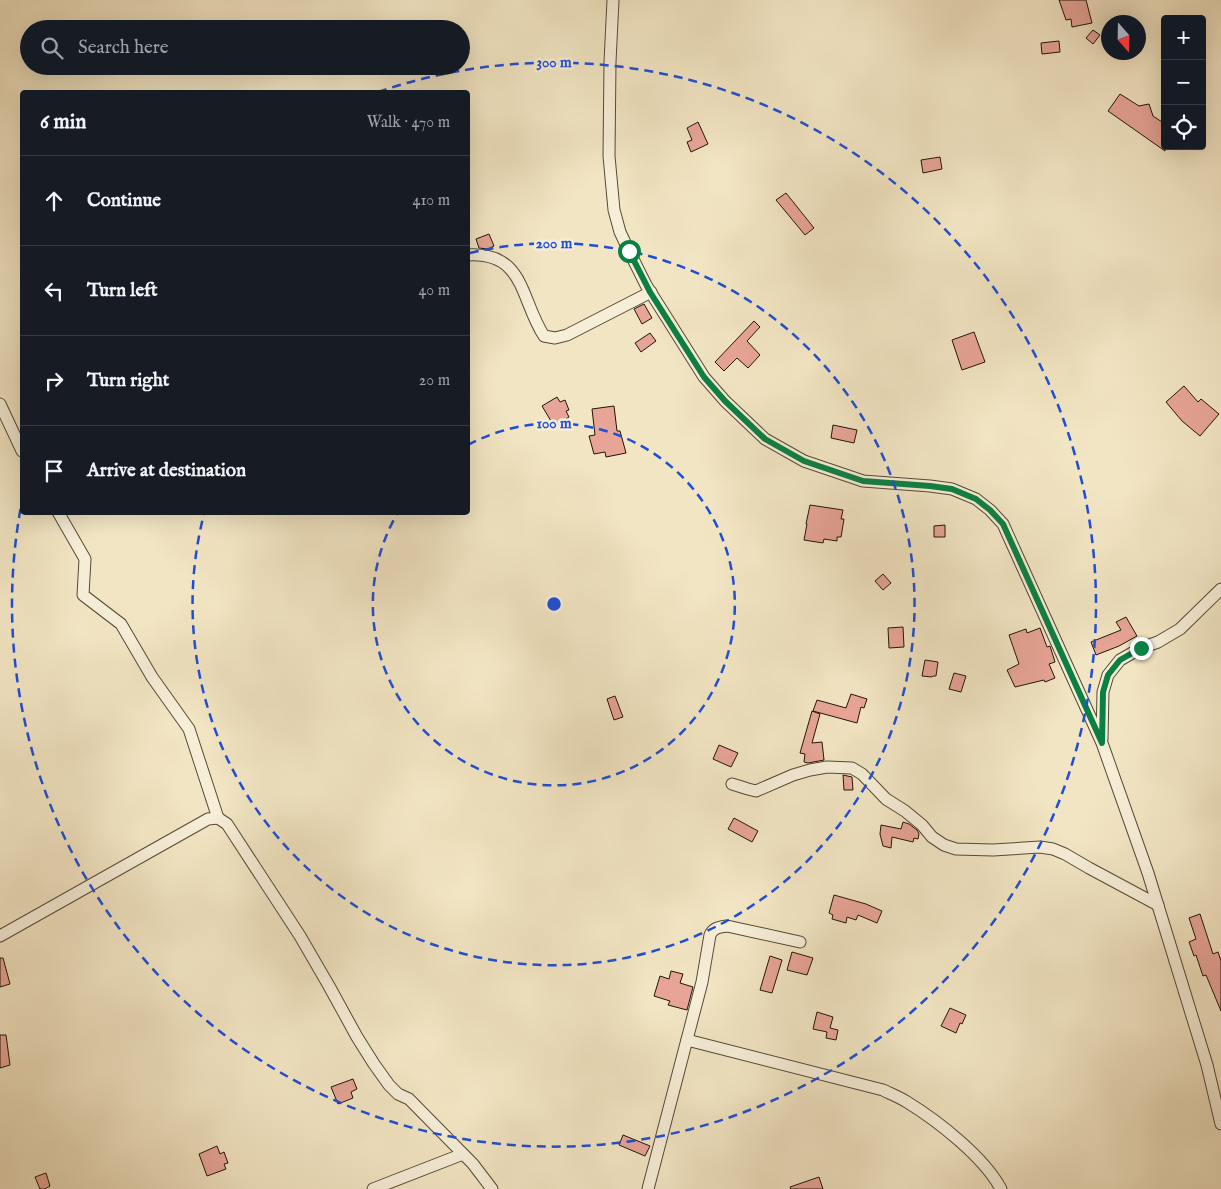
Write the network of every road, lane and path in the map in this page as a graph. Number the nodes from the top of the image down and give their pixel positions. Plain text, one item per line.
1 (612, 0) edge
2 (470, 256) edge
3 (650, 292) junction
4 (0, 404) edge
5 (20, 447) edge
6 (60, 515) edge
7 (1221, 589) edge
8 (1102, 743) junction
9 (732, 784) dead end
10 (218, 818) junction
11 (1158, 905) junction
12 (0, 936) edge
13 (800, 942) dead end
14 (687, 1040) junction
15 (1221, 1124) edge
16 (463, 1154) junction
17 (373, 1189) edge
18 (492, 1189) edge
19 (648, 1189) edge
20 (1001, 1189) edge

1 - 3 street
2 - 3 street
3 - 8 street
4 - 5 street
6 - 10 street
7 - 8 street
8 - 11 street
9 - 11 street
10 - 12 street
10 - 16 street
11 - 15 street
13 - 14 street
14 - 19 street
14 - 20 street
16 - 17 street
16 - 18 street

